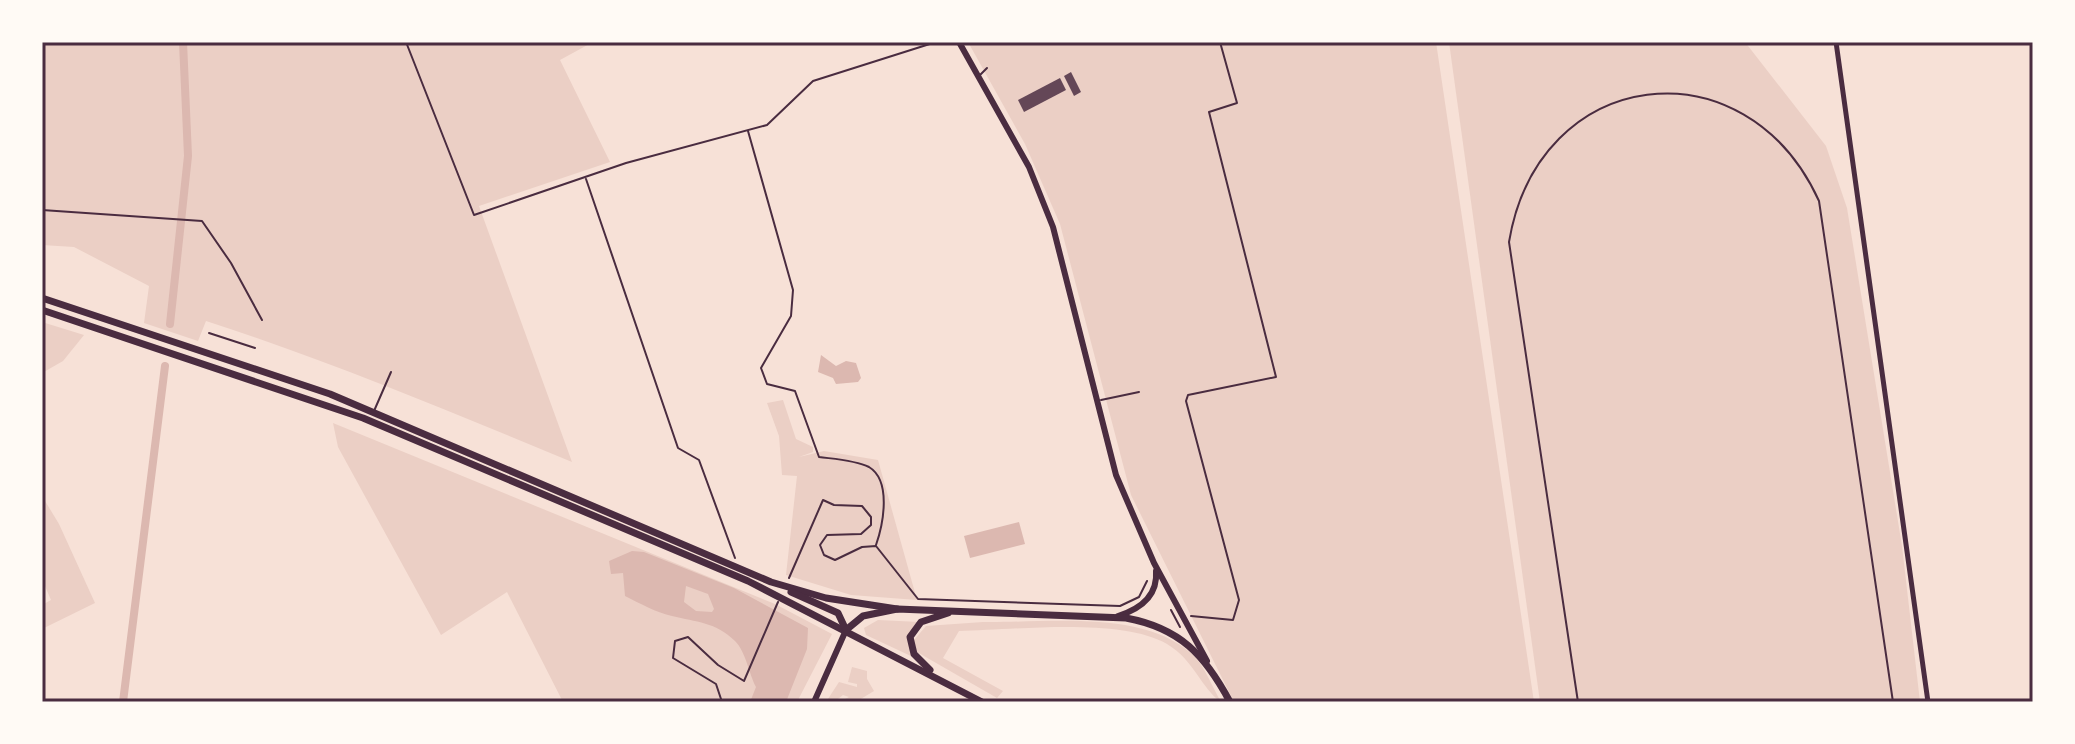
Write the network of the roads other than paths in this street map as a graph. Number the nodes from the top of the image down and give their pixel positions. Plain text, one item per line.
1 (959, 42) edge
2 (1836, 42) edge
3 (987, 68) dead end
4 (979, 75) junction
5 (42, 298) edge
6 (42, 310) edge
7 (209, 333) dead end
8 (255, 348) dead end
9 (391, 372) dead end
10 (1139, 392) dead end
11 (1096, 401) junction
12 (373, 412) junction
13 (1154, 563) junction
14 (771, 582) junction
15 (897, 609) junction
16 (954, 611) junction
17 (1116, 617) junction
18 (846, 630) junction
19 (1207, 661) junction
20 (956, 687) junction
21 (814, 702) edge
22 (982, 702) edge
23 (1230, 702) edge
24 (1928, 702) edge

1 - 4 street
2 - 24 street
3 - 4 lane
4 - 11 street
5 - 12 main road
6 - 18 main road
7 - 8 lane
9 - 12 lane
10 - 11 lane
11 - 13 street
12 - 14 main road
13 - 17 street
13 - 19 street
14 - 15 main road
14 - 18 main road
15 - 16 main road
15 - 18 main road
16 - 17 main road
16 - 20 main road
17 - 19 main road
18 - 20 main road
18 - 21 street
19 - 23 main road
20 - 22 main road

